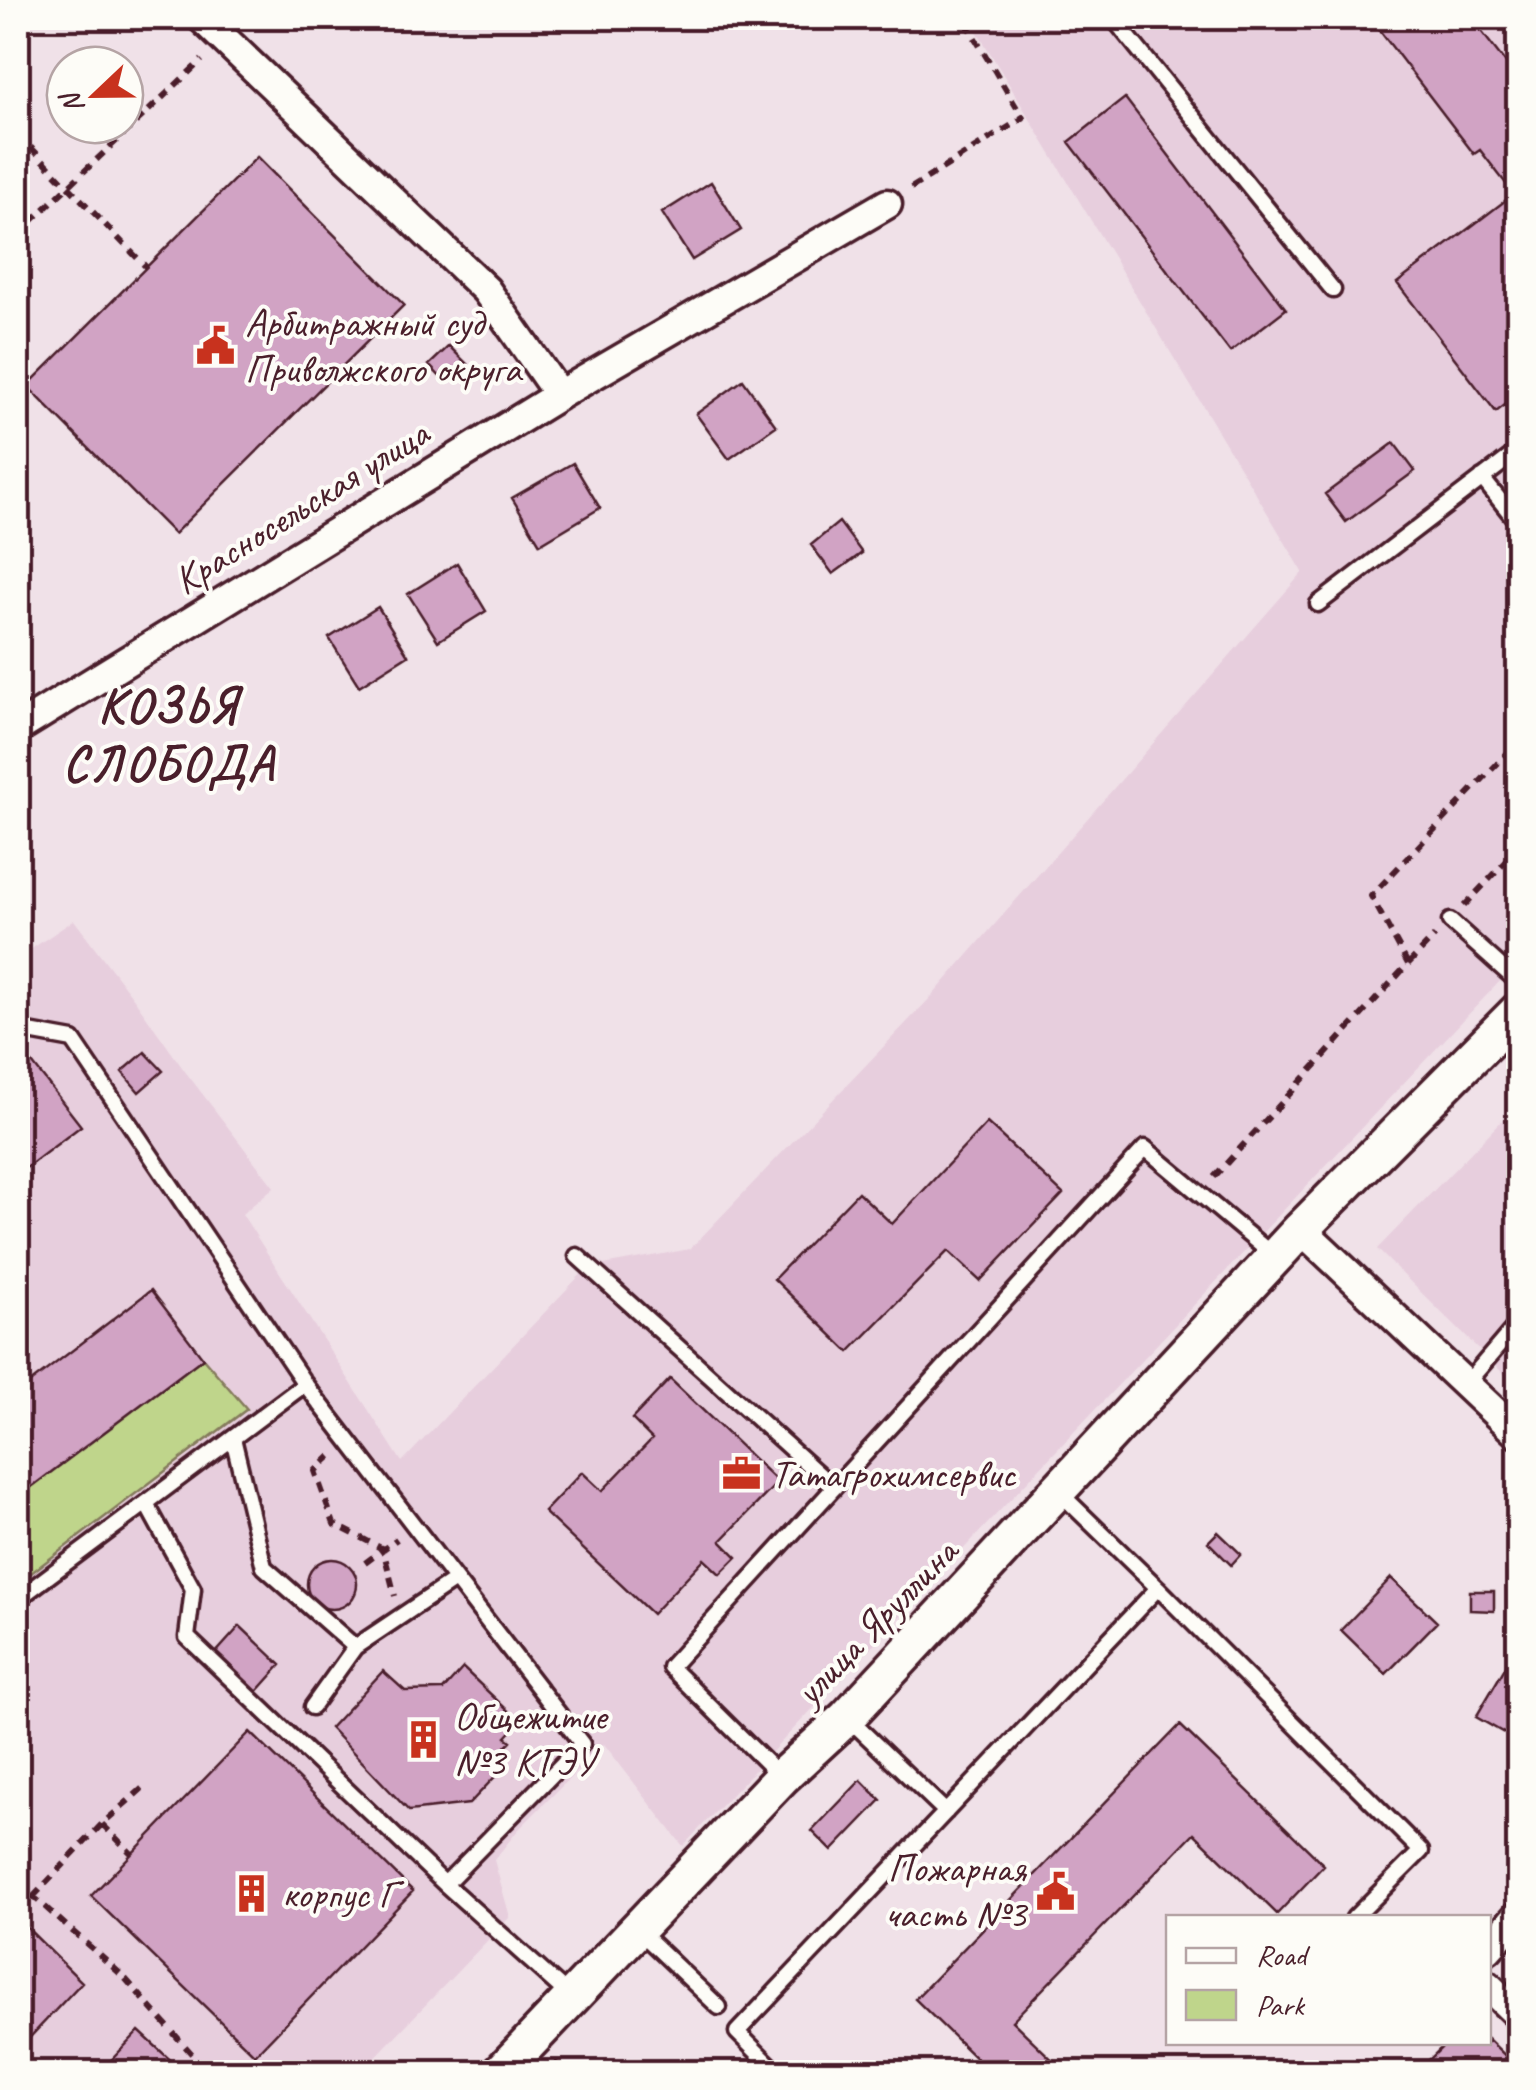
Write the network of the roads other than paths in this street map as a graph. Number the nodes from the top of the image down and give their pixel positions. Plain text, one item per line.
1 (202, 18) edge
2 (1113, 18) edge
3 (886, 204) road end
4 (1333, 290) dead end
5 (560, 395) junction
6 (1518, 450) edge
7 (1482, 478) junction
8 (1518, 524) edge
9 (1318, 604) dead end
10 (18, 728) edge
11 (1450, 921) dead end
12 (1518, 982) edge
13 (1516, 1020) edge
14 (18, 1030) edge
15 (1301, 1229) junction
16 (578, 1256) dead end
17 (1276, 1257) junction
18 (1518, 1323) edge
19 (305, 1384) junction
20 (1466, 1384) junction
21 (1518, 1434) edge
22 (233, 1438) junction
23 (834, 1488) junction
24 (1058, 1491) junction
25 (146, 1503) junction
26 (456, 1580) junction
27 (1158, 1588) junction
28 (18, 1600) edge
29 (354, 1647) junction
30 (312, 1707) dead end
31 (847, 1718) junction
32 (782, 1777) junction
33 (946, 1812) junction
34 (445, 1884) junction
35 (1357, 1915) edge
36 (1518, 1915) edge
37 (638, 1928) junction
38 (1491, 1946) edge
39 (1491, 1989) edge
40 (572, 1998) junction
41 (719, 2007) dead end
42 (1518, 2015) edge
43 (500, 2072) edge
44 (777, 2072) edge

1 - 5 street
2 - 4 lane
3 - 5 street, Красносельская улица
5 - 10 street, Красносельская улица
6 - 7 lane
7 - 8 lane
7 - 9 lane
11 - 12 lane
13 - 15 street, улица Яруллина
14 - 19 lane
15 - 17 street, улица Яруллина
15 - 20 street
16 - 23 lane
17 - 23 lane
17 - 24 street, улица Яруллина
18 - 20 lane
19 - 22 lane
19 - 26 lane
20 - 21 street
22 - 25 lane
22 - 29 lane
23 - 32 lane
24 - 27 lane
24 - 31 street, улица Яруллина
25 - 28 lane
25 - 34 lane
26 - 29 lane
26 - 34 lane
27 - 33 lane
27 - 35 lane
29 - 30 lane
31 - 32 street, улица Яруллина
31 - 33 lane
32 - 37 street, улица Яруллина
33 - 44 lane
34 - 40 lane
36 - 38 street
37 - 40 street, улица Яруллина
37 - 41 lane
39 - 42 street
40 - 43 street, улица Яруллина

